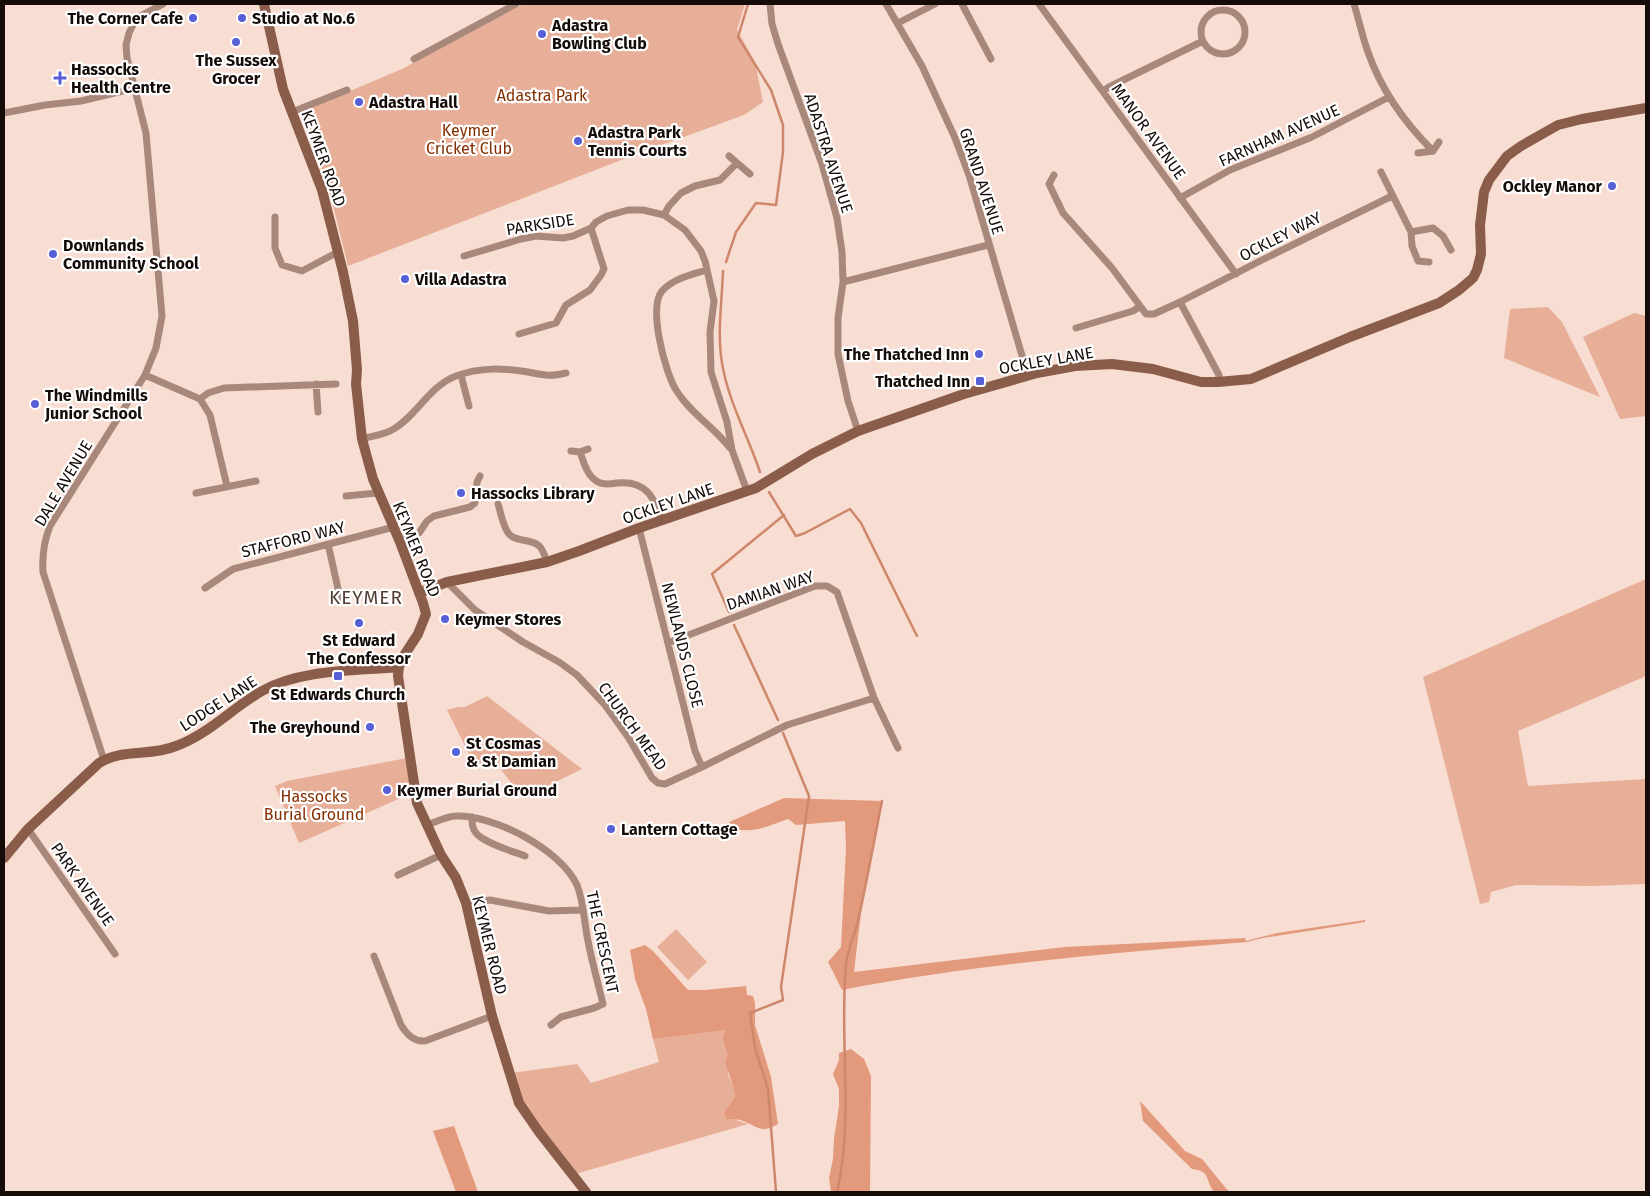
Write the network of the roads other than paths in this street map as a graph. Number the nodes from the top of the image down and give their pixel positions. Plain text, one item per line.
1 (162, 4) edge
2 (264, 4) edge
3 (516, 4) edge
4 (770, 4) edge
5 (886, 4) edge
6 (934, 4) edge
7 (962, 4) edge
8 (1039, 4) edge
9 (1354, 4) edge
10 (898, 23) junction
11 (1203, 41) junction
12 (414, 59) dead end
13 (991, 59) dead end
14 (135, 88) junction
15 (347, 90) dead end
16 (1103, 91) junction
17 (1389, 97) junction
18 (1646, 108) edge
19 (292, 112) junction
20 (4, 113) edge
21 (1439, 142) dead end
22 (1434, 151) junction
23 (1418, 153) dead end
24 (729, 156) dead end
25 (737, 163) junction
26 (1381, 172) dead end
27 (750, 174) dead end
28 (1054, 174) dead end
29 (1392, 196) junction
30 (1180, 198) junction
31 (664, 215) junction
32 (275, 217) dead end
33 (591, 228) junction
34 (1411, 232) junction
35 (988, 245) junction
36 (1451, 250) dead end
37 (338, 252) junction
38 (464, 256) dead end
39 (1429, 262) dead end
40 (706, 270) junction
41 (1236, 274) junction
42 (843, 282) junction
43 (1180, 302) junction
44 (1139, 307) junction
45 (1076, 328) dead end
46 (519, 334) dead end
47 (566, 373) dead end
48 (145, 374) junction
49 (461, 374) junction
50 (1028, 376) junction
51 (1218, 382) junction
52 (316, 384) junction
53 (336, 384) dead end
54 (200, 400) junction
55 (469, 406) dead end
56 (318, 412) dead end
57 (858, 431) junction
58 (362, 439) junction
59 (588, 450) dead end
60 (732, 450) junction
61 (571, 451) dead end
62 (580, 452) junction
63 (480, 476) dead end
64 (256, 481) dead end
65 (227, 486) junction
66 (747, 491) junction
67 (196, 493) dead end
68 (378, 493) junction
69 (346, 496) dead end
70 (498, 504) dead end
71 (662, 521) junction
72 (394, 527) junction
73 (639, 528) junction
74 (400, 542) junction
75 (328, 544) junction
76 (547, 562) junction
77 (447, 582) junction
78 (204, 588) dead end
79 (419, 593) junction
80 (341, 602) dead end
81 (668, 643) junction
82 (399, 667) junction
83 (874, 698) junction
84 (898, 748) dead end
85 (104, 760) junction
86 (702, 767) junction
87 (472, 817) junction
88 (427, 825) junction
89 (28, 830) junction
90 (441, 854) junction
91 (525, 856) dead end
92 (4, 858) edge
93 (398, 875) dead end
94 (466, 902) junction
95 (582, 910) junction
96 (115, 954) dead end
97 (374, 956) dead end
98 (492, 1016) junction
99 (551, 1025) dead end
100 (586, 1192) edge

1 - 14 street, DALE AVENUE
2 - 19 street, KEYMER ROAD
3 - 12 street
4 - 42 street, ADASTRA AVENUE
5 - 10 street, GRAND AVENUE
6 - 10 street
7 - 13 street
8 - 16 street, MANOR AVENUE
9 - 17 street
10 - 35 street, GRAND AVENUE
11 - 11 street
11 - 16 street
14 - 20 street
14 - 48 street, DALE AVENUE
15 - 19 street
16 - 30 street, MANOR AVENUE
17 - 22 street
17 - 30 street, FARNHAM AVENUE
18 - 51 street, OCKLEY LANE
19 - 37 street, KEYMER ROAD
21 - 22 street
22 - 23 street
24 - 25 street
25 - 27 street
25 - 31 street
26 - 29 street
28 - 44 street
29 - 34 street
29 - 41 street, OCKLEY WAY
30 - 41 street, MANOR AVENUE
31 - 33 street, PARKSIDE
31 - 40 street
32 - 37 street
33 - 38 street, PARKSIDE
33 - 46 street
34 - 36 street
34 - 39 street
35 - 42 street
35 - 50 street, GRAND AVENUE
37 - 58 street, KEYMER ROAD
40 - 60 street
40 - 60 street
41 - 43 street, OCKLEY WAY
42 - 57 street, ADASTRA AVENUE
43 - 44 street, OCKLEY WAY
43 - 51 street
44 - 45 street
47 - 49 street
48 - 54 street
48 - 85 street, DALE AVENUE
49 - 55 street
49 - 58 street
50 - 51 street, OCKLEY LANE
50 - 57 street, OCKLEY LANE
52 - 53 street
52 - 54 street
52 - 56 street
54 - 65 street
57 - 66 street, OCKLEY LANE
58 - 68 street, KEYMER ROAD
59 - 62 street
60 - 66 street
61 - 62 street
62 - 71 street
63 - 74 street
64 - 65 street
65 - 67 street
66 - 71 street, OCKLEY LANE
68 - 69 street
68 - 72 street, KEYMER ROAD
70 - 76 street
71 - 73 street, OCKLEY LANE
72 - 74 street, KEYMER ROAD
72 - 75 street, STAFFORD WAY
73 - 76 street, OCKLEY LANE
73 - 81 street, NEWLANDS CLOSE
74 - 79 street, KEYMER ROAD
75 - 78 street, STAFFORD WAY
75 - 80 street
76 - 77 street, OCKLEY LANE
77 - 79 street, OCKLEY LANE
77 - 86 street, CHURCH MEAD
79 - 82 street, KEYMER ROAD
81 - 83 street, DAMIAN WAY
81 - 86 street, NEWLANDS CLOSE
82 - 85 street, LODGE LANE
82 - 88 street, KEYMER ROAD
83 - 84 street, DAMIAN WAY
83 - 86 street, CHURCH MEAD
85 - 89 street, LODGE LANE
87 - 88 street, THE CRESCENT
87 - 91 street
87 - 95 street, THE CRESCENT
88 - 90 street, KEYMER ROAD
89 - 92 street, LODGE LANE
89 - 96 street, PARK AVENUE
90 - 93 street
90 - 94 street, KEYMER ROAD
94 - 95 street
94 - 98 street, KEYMER ROAD
95 - 99 street, THE CRESCENT
97 - 98 street
98 - 100 street, KEYMER ROAD

